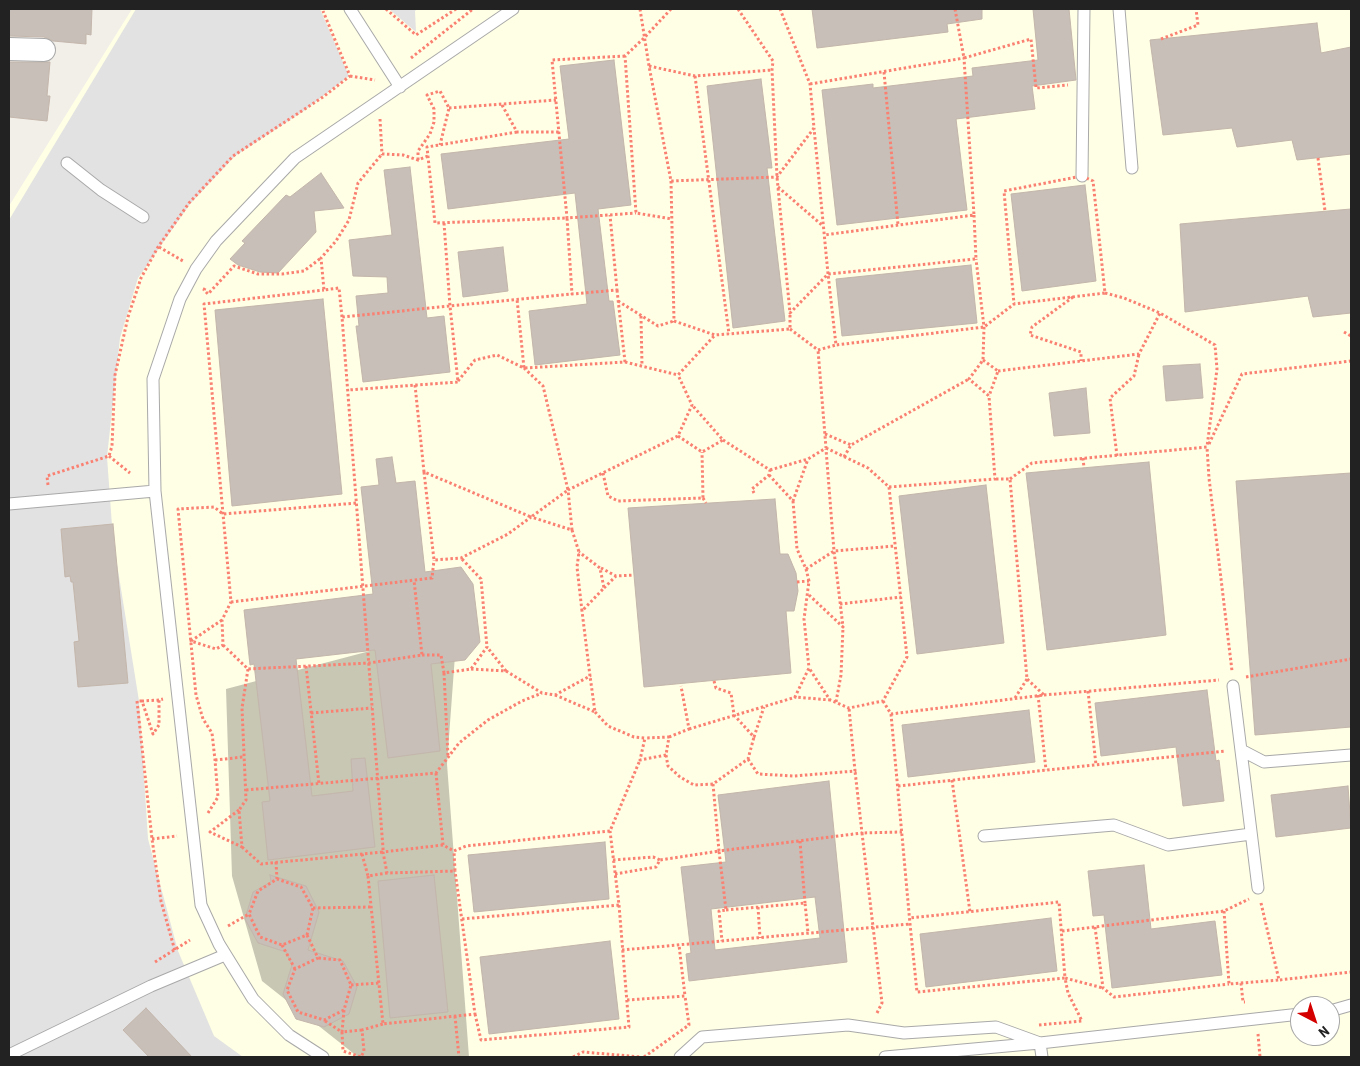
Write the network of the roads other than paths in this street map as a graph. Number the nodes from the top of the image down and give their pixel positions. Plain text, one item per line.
1 (350, 9) edge
2 (513, 9) edge
3 (1084, 9) edge
4 (1120, 9) edge
5 (9, 49) edge
6 (44, 50) dead end
7 (400, 87) junction
8 (67, 163) dead end
9 (1132, 168) dead end
10 (1082, 176) road end
11 (144, 218) dead end
12 (155, 491) junction
13 (9, 504) edge
14 (1230, 682) road end
15 (1241, 750) junction
16 (1351, 755) edge
17 (1251, 834) junction
18 (984, 836) dead end
19 (1258, 891) road end
20 (226, 955) junction
21 (1290, 1015) edge
22 (1040, 1043) junction
23 (9, 1055) edge
24 (323, 1057) edge
25 (680, 1057) edge
26 (885, 1057) edge
27 (1042, 1057) edge

1 - 7 lane
2 - 7 lane
3 - 10 lane
4 - 9 lane
5 - 6 street
7 - 12 lane
8 - 11 lane
12 - 13 lane
12 - 20 lane
14 - 15 lane
15 - 16 lane
15 - 17 lane
17 - 18 lane
17 - 19 lane
20 - 23 lane
20 - 24 lane
21 - 22 lane
22 - 25 lane
22 - 26 lane
22 - 27 lane

